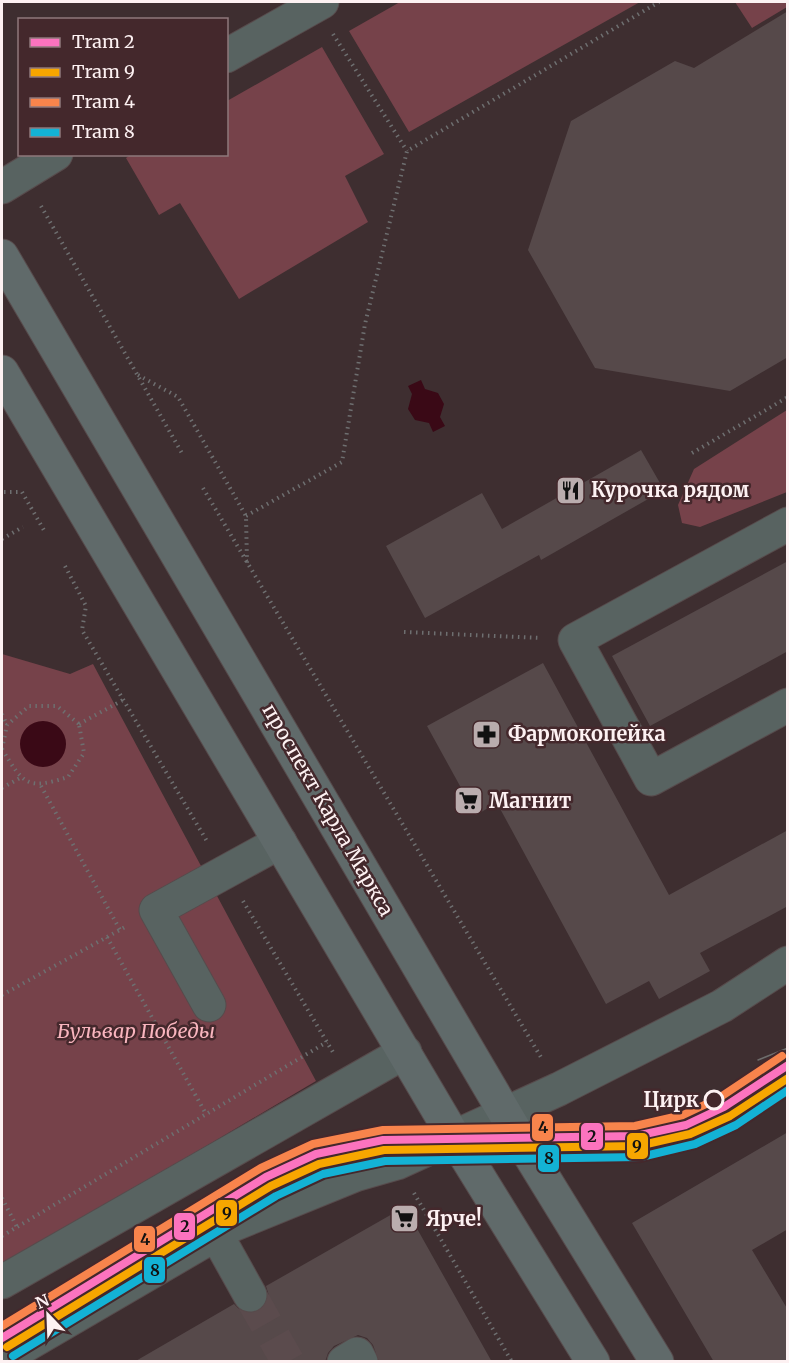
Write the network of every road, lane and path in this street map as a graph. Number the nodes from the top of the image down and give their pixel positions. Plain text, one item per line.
1 (659, 2) edge
2 (317, 3) edge
3 (228, 55) edge
4 (406, 151) junction
5 (53, 156) edge
6 (2, 187) edge
7 (41, 206) dead end
8 (2, 256) edge
9 (2, 372) edge
10 (137, 375) junction
11 (788, 397) edge
12 (692, 453) dead end
13 (183, 455) dead end
14 (203, 488) dead end
15 (4, 492) dead end
16 (246, 516) junction
17 (788, 524) edge
18 (24, 527) dead end
19 (45, 532) dead end
20 (2, 539) edge
21 (247, 563) junction
22 (65, 566) dead end
23 (404, 632) dead end
24 (575, 640) junction
25 (123, 700) junction
26 (788, 705) edge
27 (2, 714) edge
28 (79, 724) junction
29 (7, 725) junction
30 (2, 749) edge
31 (20, 778) junction
32 (41, 786) junction
33 (2, 788) edge
34 (280, 842) junction
35 (225, 872) junction
36 (156, 910) junction
37 (120, 930) junction
38 (108, 937) junction
39 (788, 963) edge
40 (2, 996) edge
41 (209, 1005) dead end
42 (327, 1042) junction
43 (405, 1052) junction
44 (542, 1060) dead end
45 (339, 1063) dead end
46 (506, 1113) junction
47 (206, 1114) junction
48 (454, 1137) junction
49 (409, 1185) dead end
50 (2, 1198) edge
51 (17, 1227) junction
52 (216, 1234) junction
53 (2, 1236) edge
54 (2, 1282) edge
55 (250, 1295) tunnel mouth
56 (2, 1359) edge
57 (344, 1362) edge
58 (361, 1362) edge
59 (512, 1362) edge
60 (593, 1362) edge
61 (657, 1362) edge

1 - 4 path
2 - 3 street
2 - 4 path
4 - 16 path
5 - 6 street
7 - 10 path
8 - 46 main road, проспект Карла Маркса
9 - 34 main road
10 - 13 path
10 - 16 path
11 - 12 path
14 - 21 path
15 - 19 path
16 - 21 path
17 - 24 street
18 - 20 path
21 - 44 path
22 - 25 path
23 - 24 path
24 - 26 street
25 - 28 path
25 - 35 path
27 - 29 path
28 - 29 path
28 - 32 path
29 - 30 path
30 - 31 path
31 - 32 path
31 - 33 path
32 - 37 path
34 - 35 street
34 - 43 main road
35 - 36 street
35 - 42 path
36 - 37 path
36 - 41 street
37 - 38 path
38 - 40 path
38 - 47 path
39 - 46 street
42 - 45 path
42 - 47 path
43 - 48 main road
43 - 54 street
46 - 48 street
46 - 61 main road, проспект Карла Маркса
47 - 51 path
48 - 52 street
48 - 60 main road
49 - 59 path
50 - 51 path
51 - 53 path
52 - 55 street
52 - 56 street
57 - 58 street

